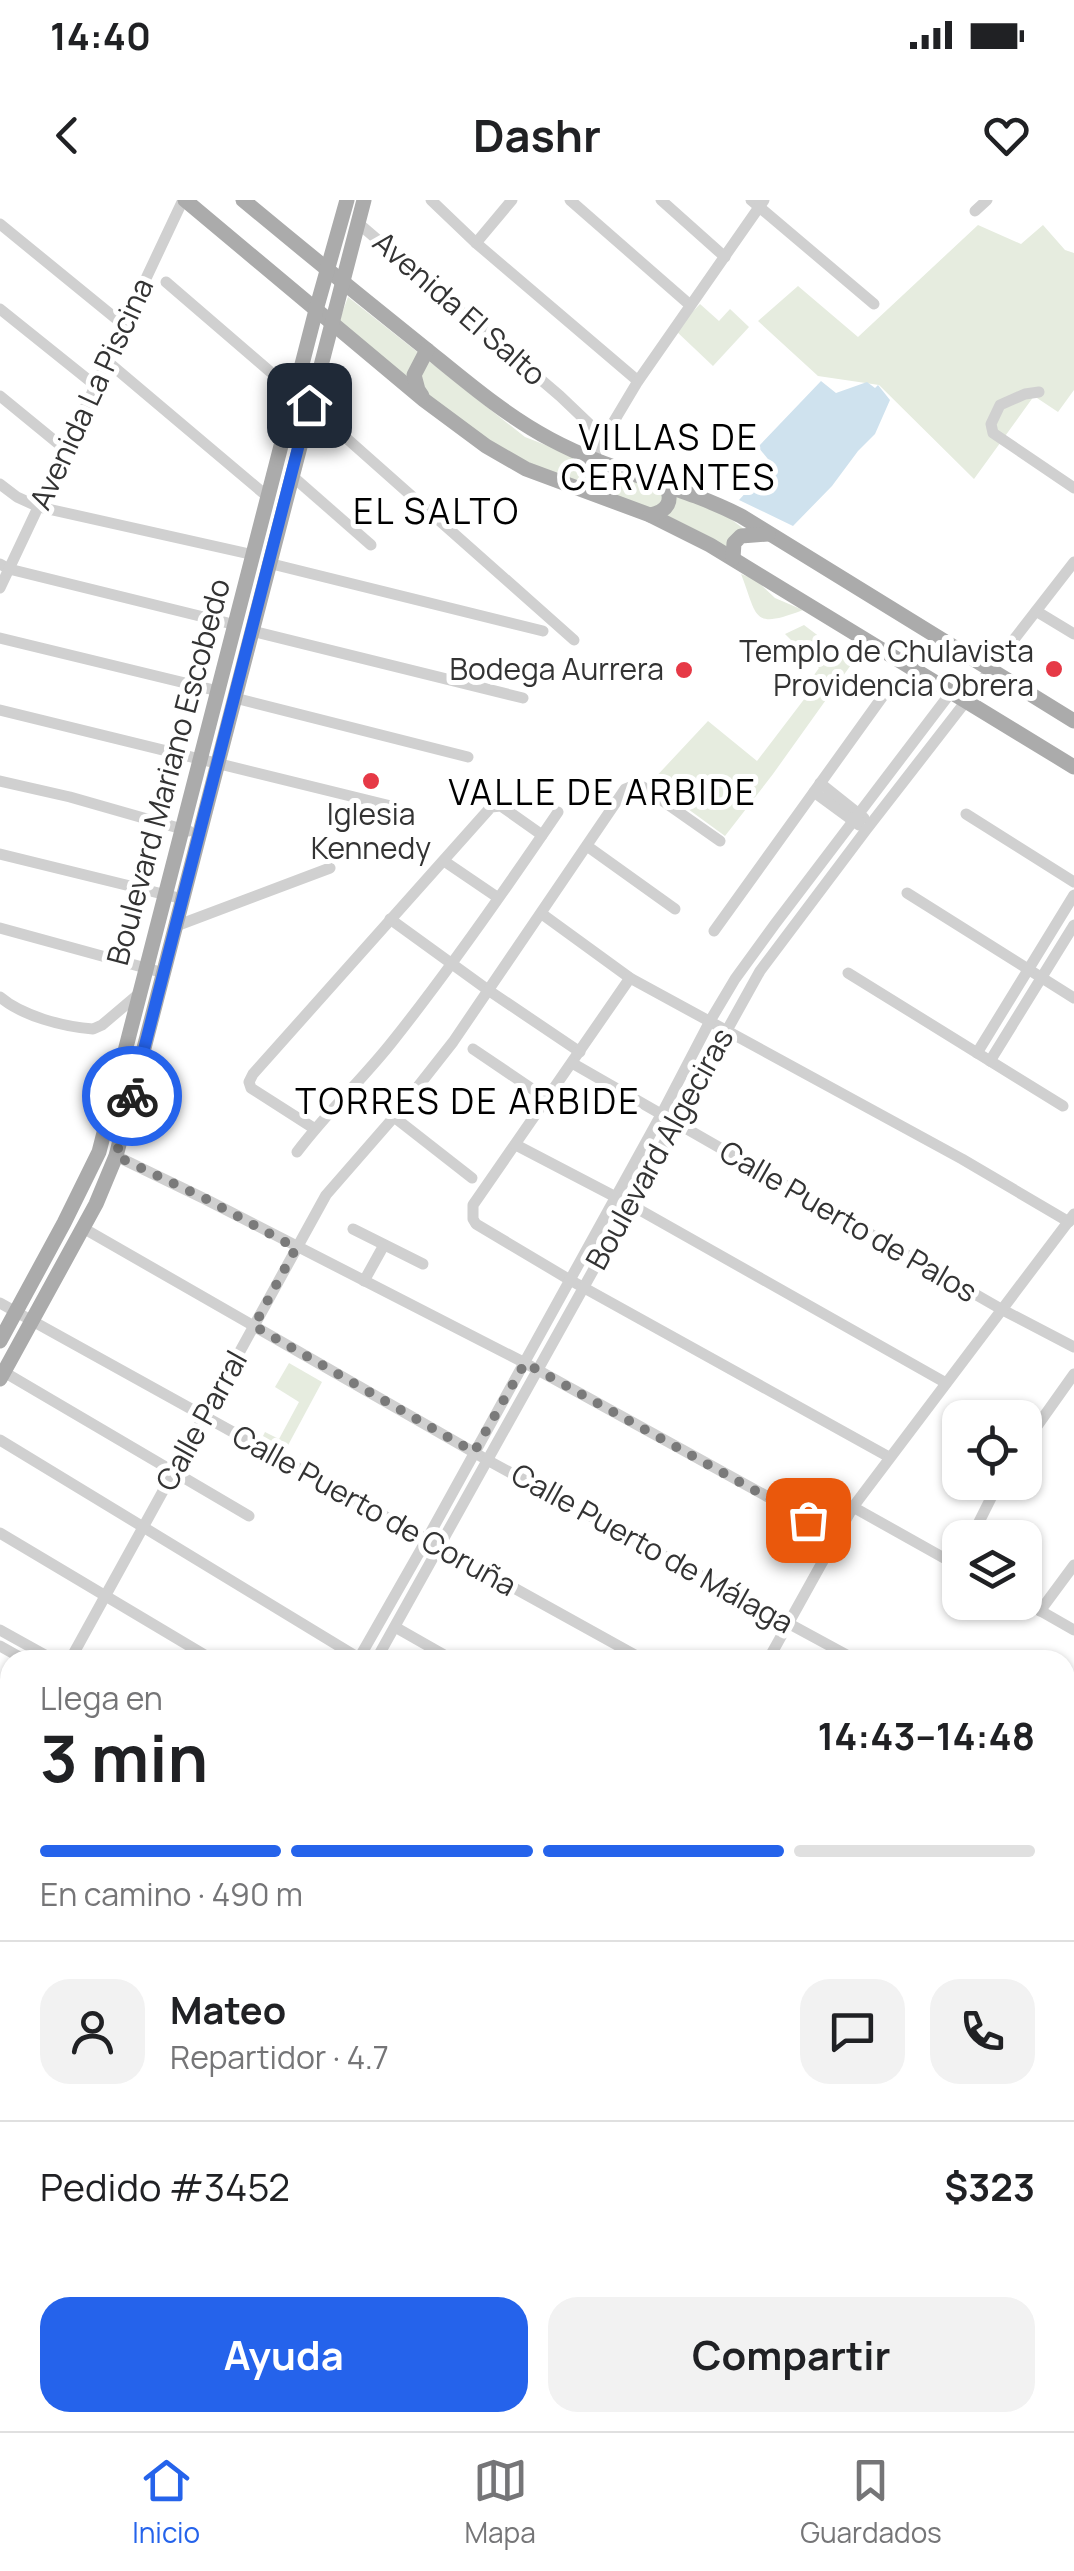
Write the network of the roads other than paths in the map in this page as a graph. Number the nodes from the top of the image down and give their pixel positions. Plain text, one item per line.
1 (184, 200) edge
2 (243, 200) edge
3 (364, 200) edge
4 (430, 200) edge
5 (512, 200) edge
6 (570, 200) edge
7 (661, 200) edge
8 (987, 200) edge
9 (344, 202) edge
10 (758, 202) edge
11 (975, 211) dead end
12 (358, 223) junction
13 (0, 224) edge
14 (476, 243) junction
15 (724, 257) junction
16 (328, 271) junction
17 (166, 282) dead end
18 (342, 284) junction
19 (874, 304) dead end
20 (690, 305) junction
21 (0, 309) edge
22 (316, 310) junction
23 (331, 322) junction
24 (125, 326) junction
25 (428, 350) junction
26 (108, 362) junction
27 (638, 381) junction
28 (96, 386) junction
29 (1039, 392) dead end
30 (296, 394) junction
31 (0, 396) edge
32 (424, 400) junction
33 (309, 405) junction
34 (603, 437) junction
35 (66, 450) junction
36 (592, 458) junction
37 (291, 475) junction
38 (0, 484) edge
39 (665, 484) junction
40 (1074, 488) edge
41 (268, 497) junction
42 (39, 507) junction
43 (650, 515) junction
44 (768, 534) junction
45 (372, 545) dead end
46 (733, 558) junction
47 (261, 559) junction
48 (1074, 562) edge
49 (5, 566) edge
50 (0, 588) edge
51 (1036, 611) junction
52 (244, 628) junction
53 (542, 631) dead end
54 (1074, 634) edge
55 (0, 638) edge
56 (574, 640) dead end
57 (990, 669) junction
58 (888, 689) dead end
59 (218, 692) junction
60 (959, 696) junction
61 (235, 698) junction
62 (523, 698) dead end
63 (0, 710) edge
64 (1074, 722) edge
65 (468, 758) dead end
66 (202, 759) junction
67 (219, 764) junction
68 (1074, 768) edge
69 (0, 780) edge
70 (817, 788) junction
71 (394, 807) dead end
72 (558, 812) dead end
73 (966, 814) dead end
74 (856, 818) junction
75 (869, 826) junction
76 (183, 830) junction
77 (200, 834) junction
78 (542, 835) junction
79 (720, 841) dead end
80 (586, 846) junction
81 (0, 854) edge
82 (444, 861) junction
83 (330, 868) dead end
84 (1074, 882) edge
85 (907, 893) dead end
86 (166, 895) junction
87 (1074, 895) edge
88 (498, 897) junction
89 (183, 899) junction
90 (675, 909) dead end
91 (542, 914) junction
92 (390, 919) junction
93 (1074, 924) edge
94 (176, 926) junction
95 (0, 928) edge
96 (714, 931) dead end
97 (451, 964) junction
98 (146, 968) junction
99 (1028, 969) junction
100 (848, 973) dead end
101 (163, 976) junction
102 (630, 978) junction
103 (1041, 978) junction
104 (488, 990) junction
105 (141, 991) junction
106 (0, 998) edge
107 (1074, 998) edge
108 (710, 1021) junction
109 (726, 1030) junction
110 (472, 1050) dead end
111 (977, 1053) junction
112 (576, 1057) junction
113 (990, 1061) junction
114 (548, 1099) junction
115 (1063, 1106) dead end
116 (662, 1115) junction
117 (394, 1116) junction
118 (677, 1124) junction
119 (314, 1129) junction
120 (516, 1145) junction
121 (297, 1152) dead end
122 (116, 1156) junction
123 (472, 1178) dead end
124 (616, 1197) junction
125 (631, 1205) junction
126 (1071, 1218) edge
127 (83, 1228) junction
128 (353, 1229) dead end
129 (384, 1245) junction
130 (296, 1248) junction
131 (423, 1264) dead end
132 (570, 1280) junction
133 (364, 1281) junction
134 (584, 1287) junction
135 (0, 1304) edge
136 (1000, 1310) junction
137 (16, 1312) junction
138 (32, 1321) junction
139 (254, 1326) junction
140 (0, 1341) edge
141 (1074, 1347) edge
142 (525, 1363) junction
143 (537, 1370) junction
144 (1074, 1374) edge
145 (2, 1375) edge
146 (946, 1383) junction
147 (204, 1418) junction
148 (1042, 1419) edge
149 (0, 1440) edge
150 (474, 1452) junction
151 (889, 1457) junction
152 (489, 1461) junction
153 (174, 1474) junction
154 (853, 1507) junction
155 (249, 1516) dead end
156 (143, 1529) junction
157 (0, 1532) edge
158 (837, 1536) junction
159 (427, 1540) junction
160 (440, 1546) junction
161 (942, 1555) edge
162 (1074, 1565) edge
163 (104, 1596) junction
164 (1042, 1607) edge
165 (1042, 1611) edge
166 (788, 1624) junction
167 (395, 1626) junction
168 (0, 1630) edge
169 (1074, 1630) edge
170 (36, 1650) edge
171 (75, 1650) edge
172 (197, 1650) edge
173 (345, 1650) edge
174 (365, 1650) edge
175 (382, 1650) edge
176 (436, 1650) edge
177 (626, 1650) edge
178 (774, 1650) edge
179 (837, 1650) edge

1 - 22 main road
1 - 24 street, Avenida La Piscina
2 - 16 main road
3 - 12 main road, Boulevard Mariano Escobedo
4 - 14 street
5 - 14 street
6 - 20 street
7 - 15 street
8 - 11 street
9 - 16 main road, Boulevard Mariano Escobedo
10 - 15 street
10 - 19 street
12 - 18 main road, Boulevard Mariano Escobedo
12 - 34 street, Avenida El Salto
13 - 24 street
14 - 27 street
15 - 20 street
16 - 18 main road
16 - 22 main road, Boulevard Mariano Escobedo
17 - 30 street
18 - 23 main road, Boulevard Mariano Escobedo
18 - 25 main road
20 - 27 street
21 - 28 street
22 - 23 main road
22 - 30 main road, Boulevard Mariano Escobedo
23 - 32 main road
23 - 33 main road, Boulevard Mariano Escobedo
24 - 26 street, Avenida La Piscina
25 - 32 main road
25 - 36 main road
26 - 28 street, Avenida La Piscina
26 - 41 street
27 - 34 street
28 - 35 street, Avenida La Piscina
29 - 40 street
30 - 41 main road, Boulevard Mariano Escobedo
31 - 35 street
32 - 43 main road
33 - 37 main road, Boulevard Mariano Escobedo
33 - 56 street
34 - 36 street
35 - 42 street, Avenida La Piscina
36 - 39 main road
37 - 45 street
37 - 47 main road, Boulevard Mariano Escobedo
38 - 42 street
39 - 43 main road
39 - 44 main road
41 - 47 main road, Boulevard Mariano Escobedo
42 - 47 street
42 - 49 street, Avenida La Piscina
43 - 46 main road
44 - 46 main road
44 - 57 main road
46 - 60 main road
47 - 52 main road, Boulevard Mariano Escobedo
47 - 53 street
48 - 51 street, Boulevard Algeciras
49 - 50 street, Avenida La Piscina
49 - 52 street
51 - 54 street
51 - 57 street, Boulevard Algeciras
52 - 59 main road, Boulevard Mariano Escobedo
52 - 61 main road, Boulevard Mariano Escobedo
52 - 62 street
55 - 59 street
57 - 60 street, Boulevard Algeciras
57 - 64 main road
58 - 70 street
59 - 66 main road, Boulevard Mariano Escobedo
60 - 68 main road
60 - 74 street, Boulevard Algeciras
60 - 75 street, Boulevard Algeciras
61 - 65 street
61 - 67 main road, Boulevard Mariano Escobedo
63 - 66 street
66 - 67 street
66 - 76 main road, Boulevard Mariano Escobedo
67 - 71 street
67 - 77 main road, Boulevard Mariano Escobedo
69 - 76 street
70 - 74 street
70 - 96 street
72 - 78 street
73 - 84 street
74 - 75 street
74 - 108 street, Boulevard Algeciras
75 - 109 street, Boulevard Algeciras
76 - 77 street
76 - 86 main road, Boulevard Mariano Escobedo
77 - 89 main road, Boulevard Mariano Escobedo
78 - 82 street
78 - 88 street
79 - 80 street, Calle Parral
80 - 90 street
80 - 91 street, Calle Parral
81 - 86 street
82 - 88 street
82 - 92 street
83 - 94 street
85 - 99 street
86 - 89 street
86 - 98 main road, Boulevard Mariano Escobedo
87 - 99 street
88 - 97 street
89 - 94 main road, Boulevard Mariano Escobedo
91 - 102 street
91 - 104 street, Calle Parral
92 - 97 street, Calle Puerto de Palos
92 - 119 street
93 - 103 street
94 - 101 main road, Boulevard Mariano Escobedo
95 - 98 street
97 - 104 street, Calle Puerto de Palos
97 - 119 street
98 - 101 street
98 - 105 main road, Boulevard Mariano Escobedo
99 - 103 street
99 - 111 street
100 - 111 street
101 - 105 street
101 - 122 main road, Boulevard Mariano Escobedo
102 - 108 street
102 - 112 street
103 - 107 street
103 - 113 street
104 - 112 street, Calle Puerto de Palos
104 - 117 street, Calle Parral
105 - 106 street
105 - 137 main road, Boulevard Mariano Escobedo
108 - 109 street
108 - 116 street, Boulevard Algeciras
109 - 118 street, Boulevard Algeciras
109 - 126 street
110 - 114 street
111 - 113 street
112 - 114 street
112 - 116 street, Calle Puerto de Palos
113 - 115 street
114 - 120 street
116 - 118 street, Calle Puerto de Palos
116 - 124 street, Boulevard Algeciras
117 - 123 street
117 - 130 street, Calle Parral
118 - 125 street, Boulevard Algeciras
118 - 136 street, Calle Puerto de Palos
119 - 121 street
120 - 124 street
120 - 132 street
122 - 127 main road, Boulevard Mariano Escobedo
122 - 130 street
124 - 125 street
124 - 132 street, Boulevard Algeciras
125 - 134 street, Boulevard Algeciras
125 - 146 street
126 - 136 street
127 - 138 main road, Boulevard Mariano Escobedo
127 - 139 street, Calle Puerto de Málaga
128 - 129 street
129 - 131 street
129 - 133 street
130 - 133 street
130 - 139 street, Calle Parral
132 - 134 street
132 - 142 street, Boulevard Algeciras
133 - 142 street
134 - 143 street, Boulevard Algeciras
134 - 151 street
135 - 137 street, Calle Puerto de Coruña
136 - 141 street, Calle Puerto de Palos
136 - 146 street
137 - 138 street, Calle Puerto de Coruña
137 - 140 main road, Boulevard Mariano Escobedo
138 - 145 main road, Boulevard Mariano Escobedo
138 - 147 street, Calle Puerto de Coruña
139 - 147 street, Calle Parral
139 - 150 street, Calle Puerto de Málaga
142 - 143 street
142 - 150 street, Boulevard Algeciras
143 - 152 street, Boulevard Algeciras
143 - 158 street
144 - 148 street
145 - 153 street
146 - 151 street
147 - 153 street, Calle Parral
147 - 159 street, Calle Puerto de Coruña
149 - 156 street
150 - 152 street, Calle Puerto de Málaga
150 - 159 street, Boulevard Algeciras
151 - 154 street
152 - 160 street, Boulevard Algeciras
152 - 166 street, Calle Puerto de Málaga
153 - 155 street
153 - 156 street, Calle Parral
154 - 158 street
154 - 161 street
156 - 163 street, Calle Parral
156 - 173 street
157 - 163 street
158 - 166 street
159 - 160 street, Calle Puerto de Coruña
159 - 174 street, Boulevard Algeciras
160 - 167 street, Boulevard Algeciras
160 - 177 street, Calle Puerto de Coruña
162 - 164 street
163 - 171 street, Calle Parral
163 - 172 street
165 - 169 street
166 - 178 street
166 - 179 street, Calle Puerto de Málaga
167 - 175 street, Boulevard Algeciras
167 - 176 street
168 - 170 street

